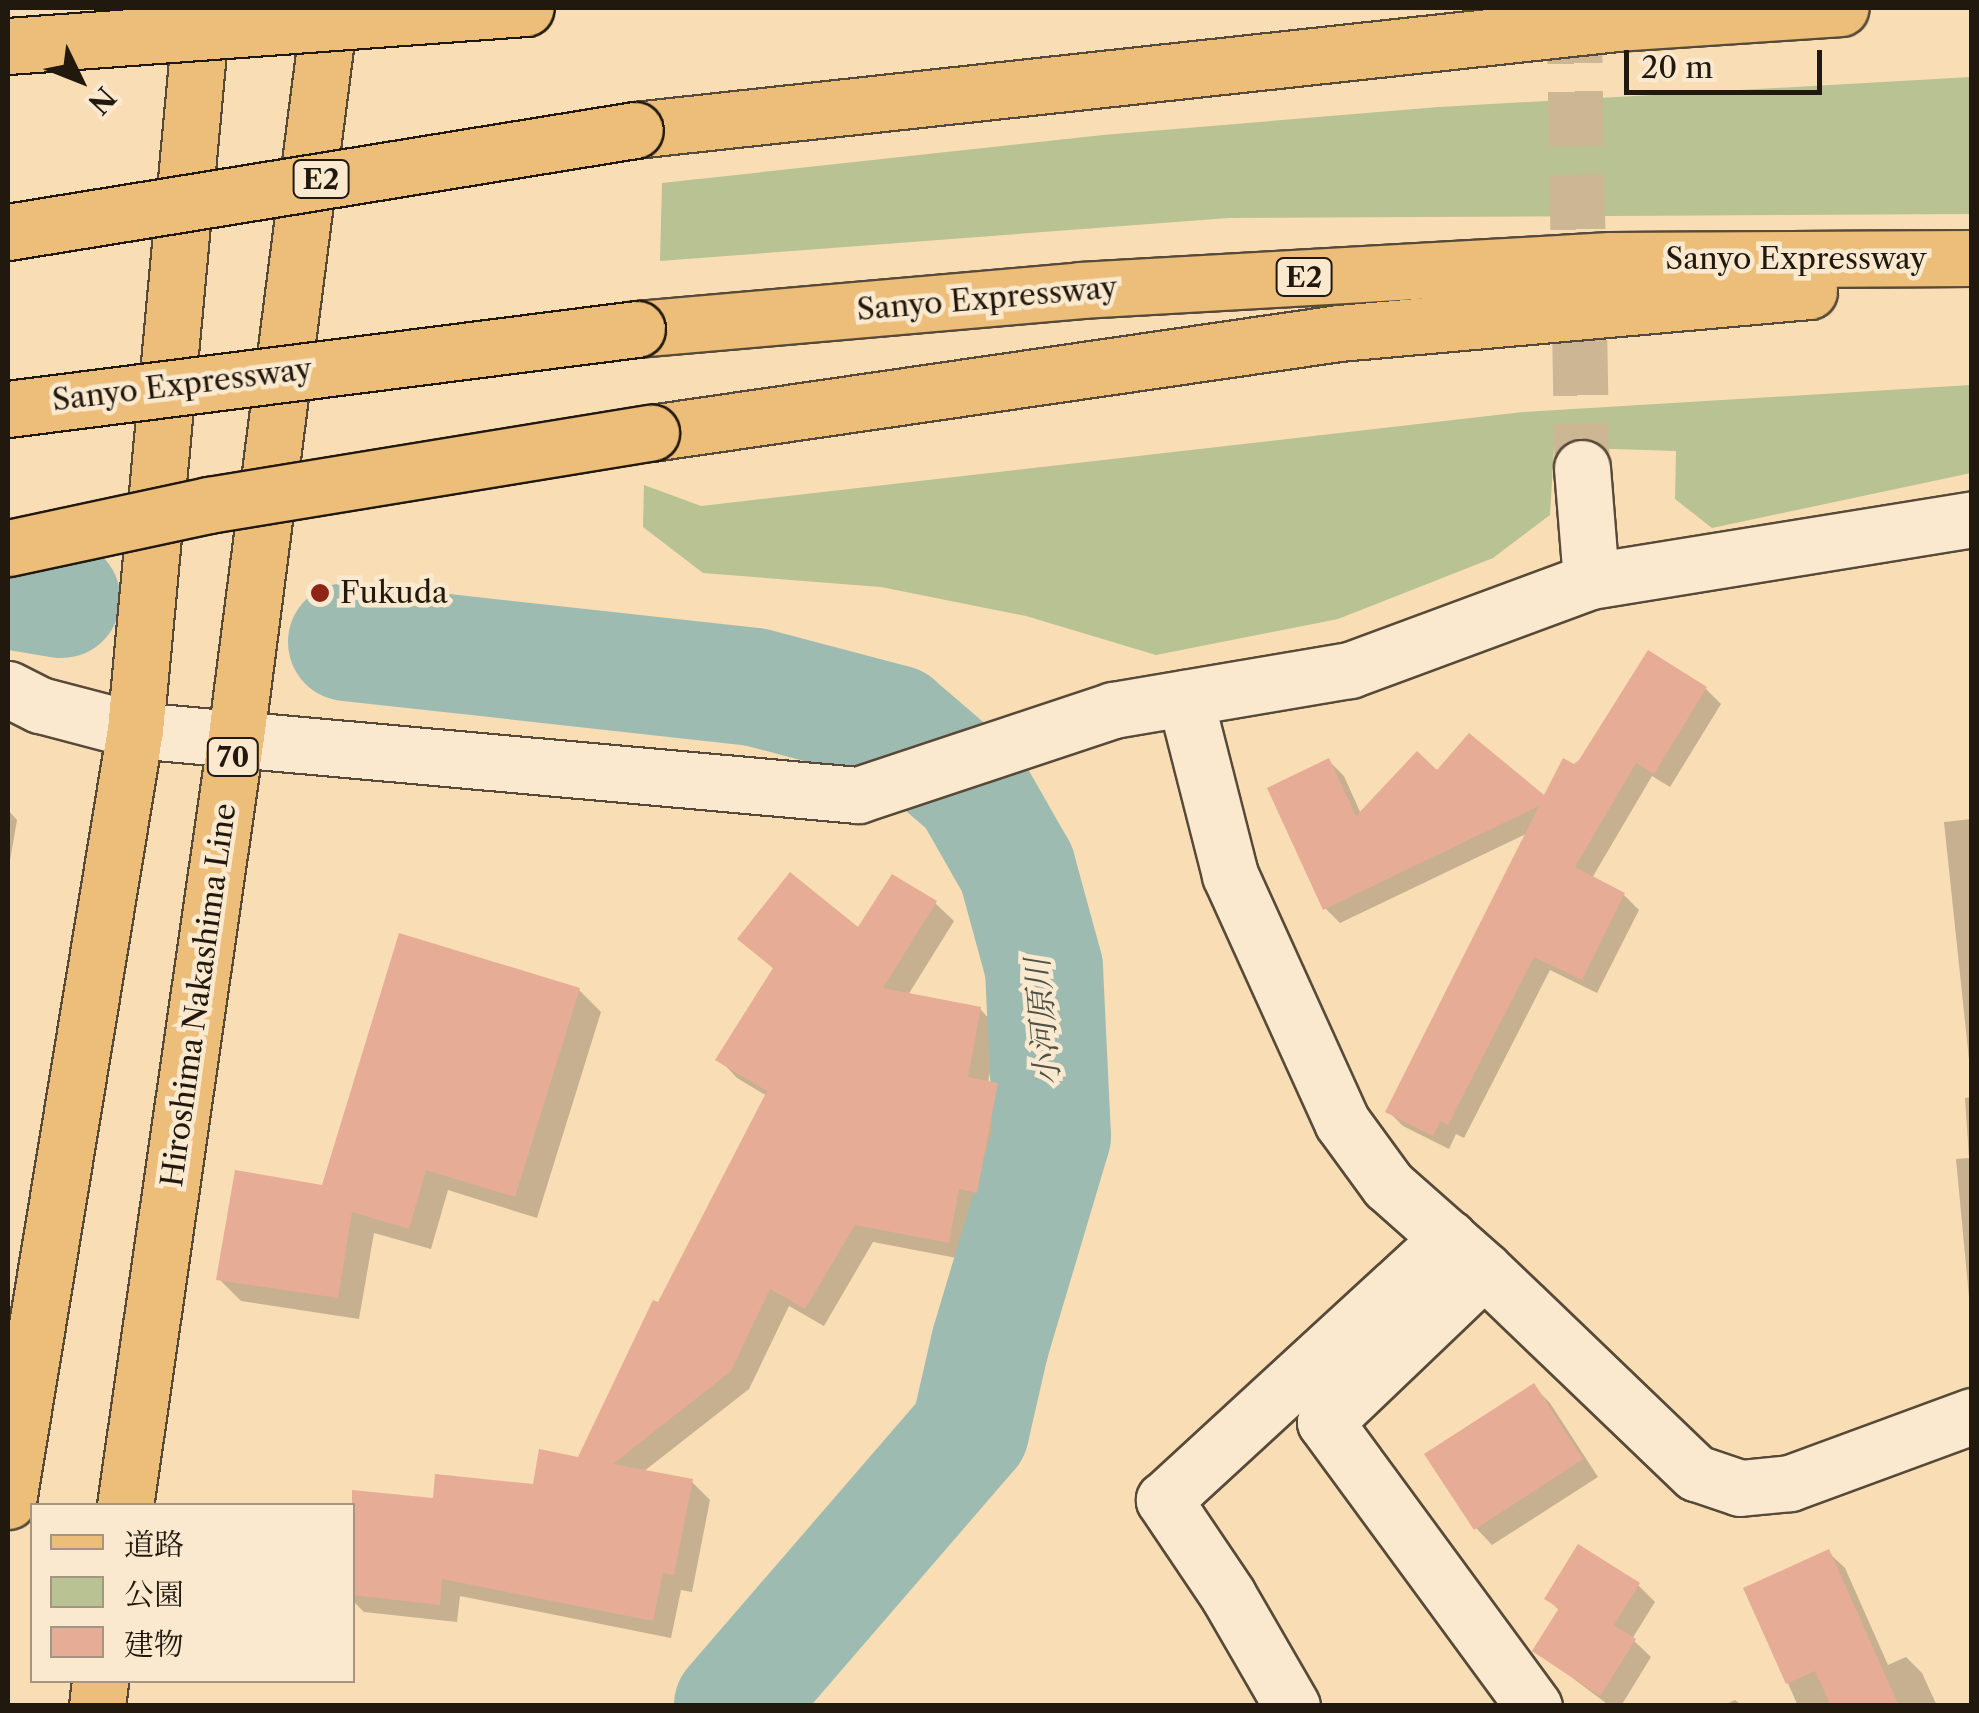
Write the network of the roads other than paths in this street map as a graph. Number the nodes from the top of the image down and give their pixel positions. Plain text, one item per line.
1 (202, 8) edge
2 (330, 8) edge
3 (526, 8) edge
4 (1842, 8) edge
5 (263, 27) junction
6 (8, 46) edge
7 (8, 70) edge
8 (8, 232) edge
9 (1972, 258) edge
10 (1972, 276) edge
11 (8, 409) edge
12 (1582, 468) tunnel mouth
13 (1972, 519) edge
14 (8, 548) edge
15 (1591, 581) junction
16 (8, 689) edge
17 (1185, 698) junction
18 (136, 730) junction
19 (236, 736) junction
20 (1466, 1254) junction
21 (1972, 1416) edge
22 (8, 1502) edge
23 (125, 1503) edge
24 (1292, 1706) edge
25 (1534, 1706) edge

1 - 18 main road
2 - 19 main road, Hiroshima Nakashima Line / 70
3 - 5 main road, bridge
4 - 8 main road, E2, bridge
5 - 6 main road, bridge
5 - 7 main road, bridge
9 - 11 main road, Sanyo Expressway / E2, bridge
10 - 14 main road, bridge
12 - 15 street
13 - 15 street
15 - 17 street
16 - 18 street
17 - 19 street
17 - 20 street
18 - 19 street
18 - 22 main road
19 - 23 main road, Hiroshima Nakashima Line / 70
20 - 21 street
20 - 24 street
20 - 25 street

